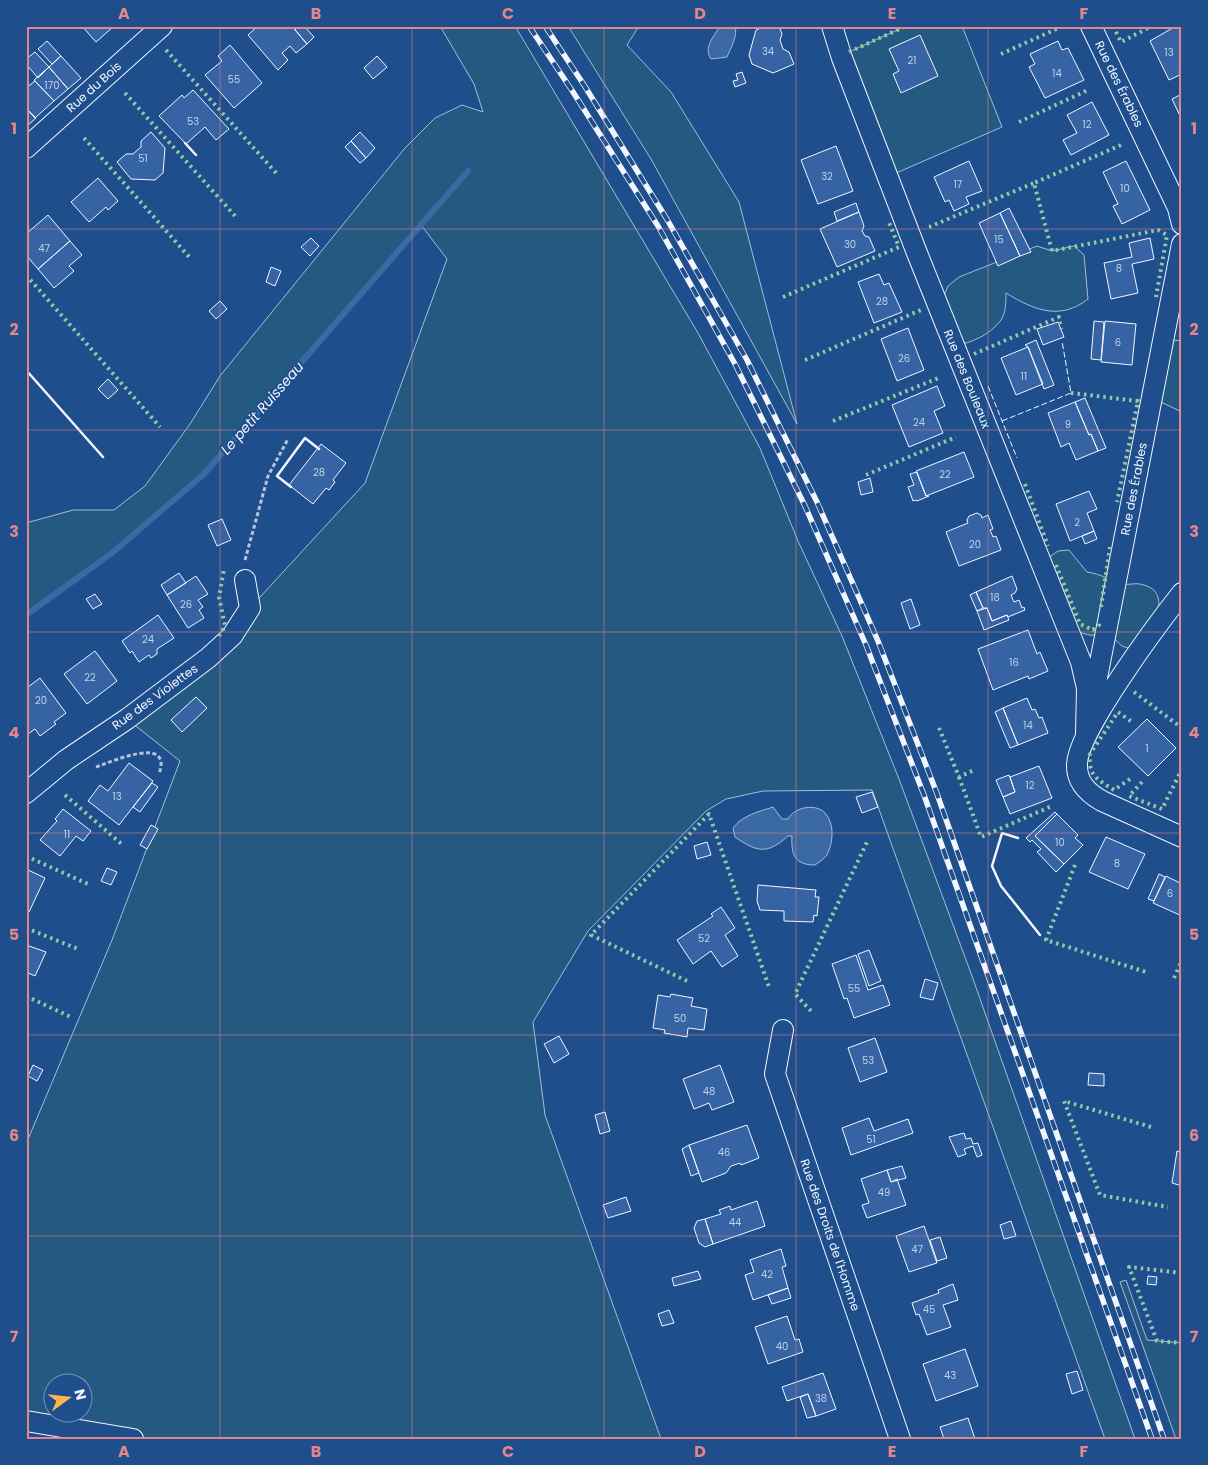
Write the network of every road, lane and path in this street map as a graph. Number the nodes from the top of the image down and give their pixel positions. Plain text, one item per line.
1 (162, 26) edge
2 (832, 26) edge
3 (1091, 26) edge
4 (26, 148) edge
5 (1182, 224) edge
6 (1182, 244) edge
7 (288, 439) dead end
8 (245, 580) joint
9 (1182, 593) edge
10 (1086, 734) junction
11 (87, 770) dead end
12 (159, 774) dead end
13 (26, 793) edge
14 (1182, 838) edge
15 (783, 1030) dead end
16 (26, 1421) edge
17 (133, 1439) edge
18 (900, 1439) edge

1 - 4 street, Rue du Bois
2 - 10 street, Rue des Bouleaux
3 - 5 street, Rue des Érables
6 - 10 street, Rue des Érables
7 - 8 path
8 - 13 street, Rue des Violettes
9 - 10 street, Rue des Bouleaux
10 - 14 street, Rue des Bouleaux
11 - 12 path
15 - 18 street, Rue des Droits de l'Homme
16 - 17 street

